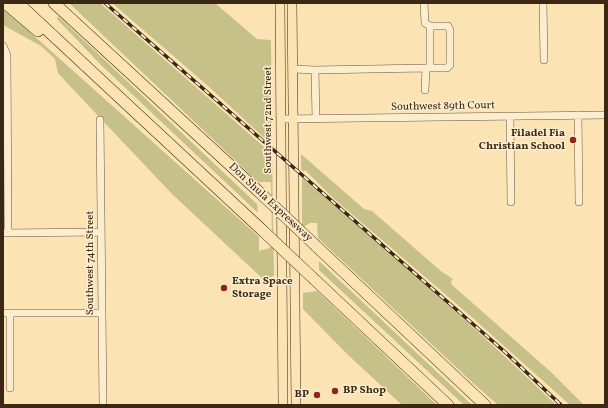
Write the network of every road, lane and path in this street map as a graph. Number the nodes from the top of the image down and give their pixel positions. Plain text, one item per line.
1 (5, 3) edge
2 (18, 3) edge
3 (54, 3) edge
4 (280, 3) edge
5 (292, 3) edge
6 (424, 3) edge
7 (543, 3) edge
8 (430, 26) junction
9 (3, 46) edge
10 (281, 50) junction
11 (292, 51) junction
12 (544, 60) dead end
13 (428, 68) junction
14 (292, 69) junction
15 (315, 70) junction
16 (101, 80) junction
17 (425, 90) dead end
18 (578, 115) junction
19 (605, 115) edge
20 (510, 117) junction
21 (281, 119) junction
22 (293, 119) junction
23 (316, 119) junction
24 (100, 120) dead end
25 (511, 202) dead end
26 (580, 202) dead end
27 (101, 232) junction
28 (6, 233) edge
29 (6, 313) edge
30 (102, 313) junction
31 (283, 332) junction
32 (295, 332) junction
33 (10, 388) dead end
34 (103, 405) edge
35 (283, 405) edge
36 (296, 405) edge
37 (448, 405) edge
38 (485, 405) edge

1 - 16 highway
2 - 16 highway
3 - 38 highway, Don Shula Expressway, bridge
4 - 10 main road, Southwest 72nd Street
5 - 11 main road
6 - 8 street
7 - 12 street
8 - 13 street
8 - 13 street
9 - 28 street
10 - 11 main road
10 - 21 main road, Southwest 72nd Street
11 - 14 main road
13 - 15 street
13 - 17 street
14 - 15 street
14 - 22 main road
15 - 23 street
16 - 37 highway, bridge
18 - 19 street, Southwest 89th Court
18 - 20 street, Southwest 89th Court
18 - 26 street
20 - 23 street, Southwest 89th Court
20 - 25 street
21 - 22 street, Southwest 89th Court
21 - 31 main road, Southwest 72nd Street
22 - 23 street, Southwest 89th Court
22 - 32 main road
24 - 27 street, Southwest 74th Street
27 - 28 street
27 - 30 street, Southwest 74th Street
29 - 30 street
29 - 33 street
30 - 34 street, Southwest 74th Street
31 - 32 main road
31 - 35 main road, Southwest 72nd Street
32 - 36 main road

